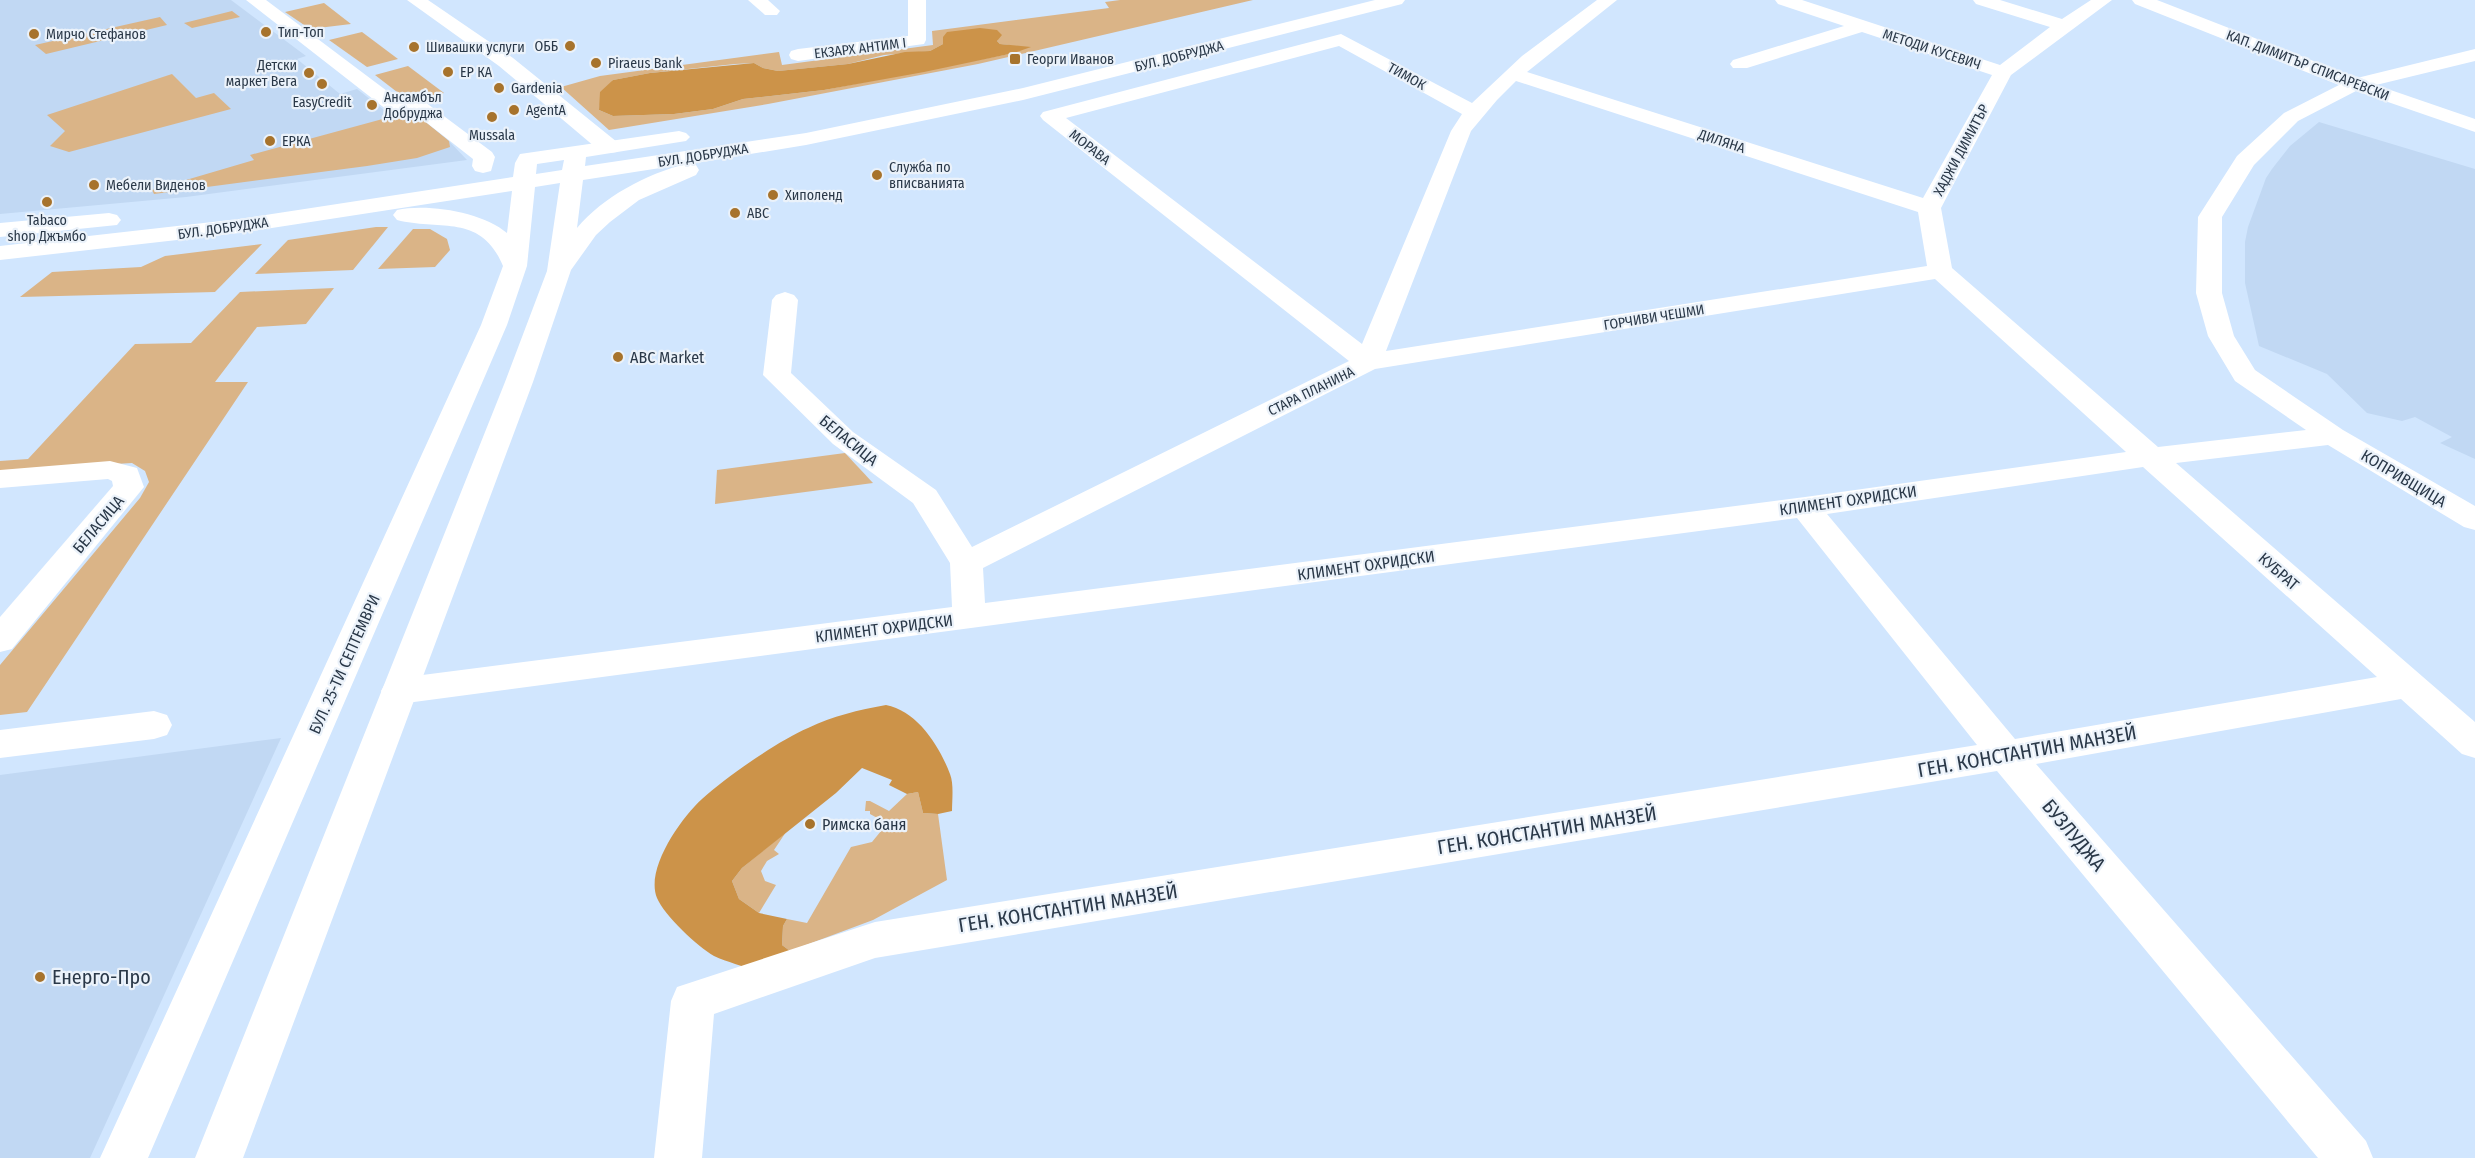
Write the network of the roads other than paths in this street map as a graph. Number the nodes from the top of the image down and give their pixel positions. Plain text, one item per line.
1 (255, 0) edge
2 (416, 0) edge
3 (917, 0) edge
4 (1396, 0) edge
5 (1608, 0) edge
6 (1784, 0) edge
7 (1982, 0) edge
8 (2103, 0) edge
9 (2141, 0) edge
10 (2064, 25) junction
11 (1862, 26) junction
12 (1341, 40) joint
13 (798, 55) dead end
14 (2475, 55) edge
15 (1740, 64) dead end
16 (2003, 72) junction
17 (1515, 74) junction
18 (2355, 84) junction
19 (1473, 112) junction
20 (2475, 126) edge
21 (698, 134) dead end
22 (806, 139) junction
23 (609, 147) junction
24 (575, 152) junction
25 (483, 166) junction
26 (460, 170) dead end
27 (526, 171) junction
28 (424, 176) dead end
29 (572, 176) junction
30 (260, 201) dead end
31 (1929, 208) junction
32 (237, 215) junction
33 (0, 230) edge
34 (0, 253) edge
35 (515, 266) junction
36 (559, 271) junction
37 (1940, 271) junction
38 (785, 300) dead end
39 (1368, 362) junction
40 (2333, 436) junction
41 (2151, 457) junction
42 (0, 479) edge
43 (1805, 507) junction
44 (2475, 520) edge
45 (966, 563) junction
46 (969, 617) junction
47 (0, 640) edge
48 (2408, 685) junction
49 (399, 692) junction
50 (154, 725) dead end
51 (0, 744) edge
52 (2475, 744) edge
53 (2006, 755) junction
54 (124, 1158) edge
55 (219, 1158) edge
56 (678, 1158) edge
57 (2349, 1158) edge

1 - 25 street
2 - 23 street
3 - 13 street, ЕКЗАРХ АНТИМ I
4 - 22 street, БУЛ. ДОБРУДЖА
5 - 17 street, СТАРА ПЛАНИНА
6 - 11 street, МЕТОДИ КУСЕВИЧ
7 - 10 street
8 - 10 street, ХАДЖИ ДИМИТЪР
9 - 18 street, КАП. ДИМИТЪР СПИСАРЕВСКИ
10 - 16 street, ХАДЖИ ДИМИТЪР
11 - 15 street, МЕТОДИ КУСЕВИЧ
11 - 16 street, МЕТОДИ КУСЕВИЧ
12 - 19 street, ТИМОК
12 - 39 street, МОРАВА
14 - 18 street, КОПРИВЩИЦА
16 - 31 street, ХАДЖИ ДИМИТЪР
17 - 19 street, СТАРА ПЛАНИНА
17 - 31 street, ДИЛЯНА
18 - 20 street, КАП. ДИМИТЪР СПИСАРЕВСКИ
18 - 40 street, КОПРИВЩИЦА
19 - 39 street, СТАРА ПЛАНИНА
21 - 23 street, БУЛ. ДОБРУДЖА
22 - 29 street, БУЛ. ДОБРУДЖА
22 - 36 street
23 - 24 street, БУЛ. ДОБРУДЖА
24 - 27 street, БУЛ. ДОБРУДЖА
24 - 29 street
25 - 26 street, БУЛ. ДОБРУДЖА
25 - 27 street, БУЛ. ДОБРУДЖА
27 - 29 street, БУЛ. ДОБРУДЖА
27 - 32 street, БУЛ. ДОБРУДЖА
27 - 35 street, БУЛ. 25-ТИ СЕПТЕМВРИ
28 - 30 street, БУЛ. ДОБРУДЖА
29 - 36 street
31 - 37 street, ХАДЖИ ДИМИТЪР
32 - 33 street, БУЛ. ДОБРУДЖА
32 - 34 street, БУЛ. ДОБРУДЖА
32 - 35 street
35 - 54 street, БУЛ. 25-ТИ СЕПТЕМВРИ
36 - 49 street
37 - 39 street, ГОРЧИВИ ЧЕШМИ
37 - 41 street, КУБРАТ
38 - 45 street, БЕЛАСИЦА
39 - 45 street, СТАРА ПЛАНИНА
40 - 41 street, КЛИМЕНТ ОХРИДСКИ
40 - 44 street, КОПРИВЩИЦА
41 - 43 street, КЛИМЕНТ ОХРИДСКИ
41 - 48 street, КУБРАТ
42 - 47 street, БЕЛАСИЦА
43 - 46 street, КЛИМЕНТ ОХРИДСКИ
43 - 53 street, БУЗЛУДЖА
45 - 46 street
46 - 49 street, КЛИМЕНТ ОХРИДСКИ
48 - 52 street, КУБРАТ
48 - 53 street, ГЕН. КОНСТАНТИН МАНЗЕЙ
49 - 55 street
50 - 51 street
53 - 56 street, ГЕН. КОНСТАНТИН МАНЗЕЙ
53 - 57 street, БУЗЛУДЖА

